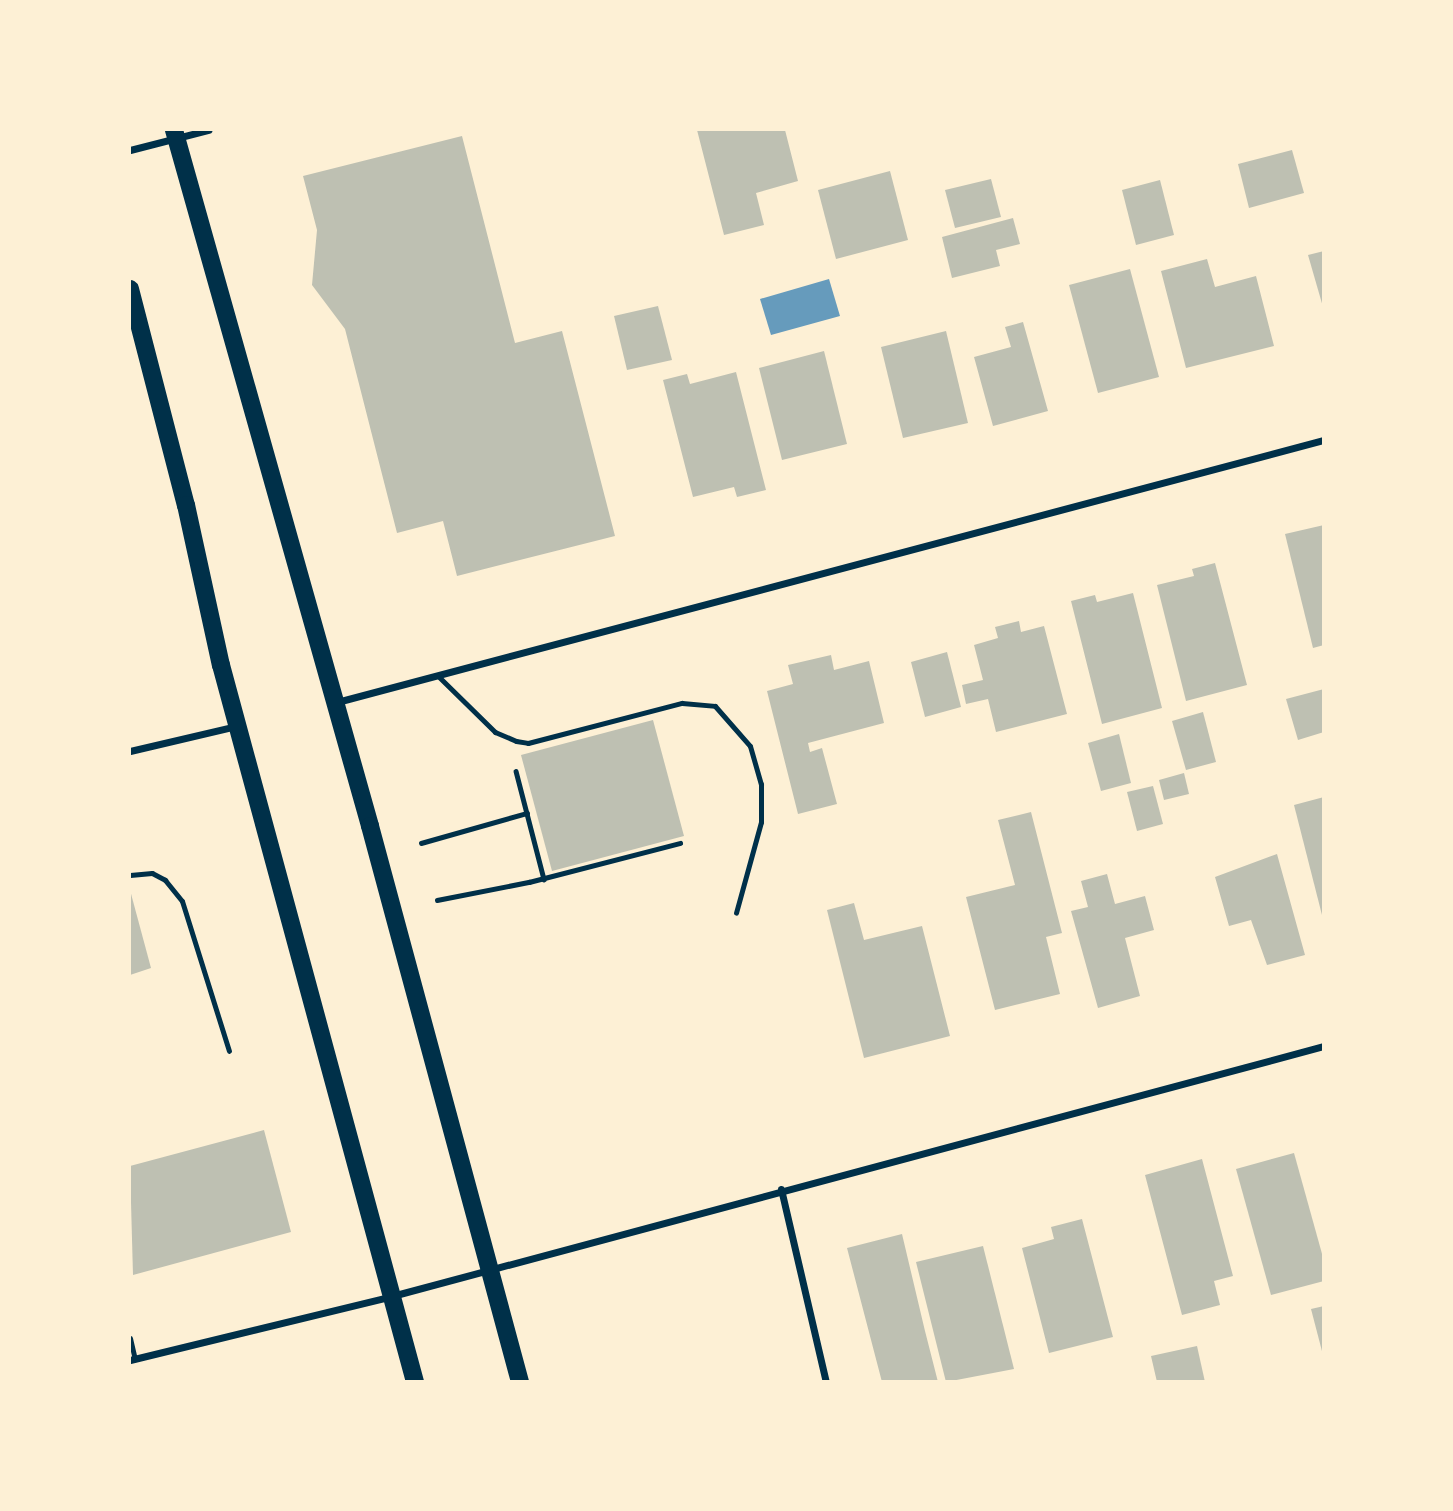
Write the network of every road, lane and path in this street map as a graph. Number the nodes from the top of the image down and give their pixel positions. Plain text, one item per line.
1 (208, 130) edge
2 (175, 134) edge
3 (130, 150) edge
4 (130, 289) edge
5 (1324, 440) edge
6 (438, 676) junction
7 (333, 703) junction
8 (237, 726) junction
9 (130, 751) edge
10 (513, 760) dead end
11 (527, 813) junction
12 (421, 842) dead end
13 (680, 843) dead end
14 (130, 875) edge
15 (544, 879) junction
16 (437, 900) dead end
17 (736, 913) dead end
18 (1324, 1046) edge
19 (229, 1051) dead end
20 (781, 1189) junction
21 (490, 1268) junction
22 (391, 1296) junction
23 (130, 1338) edge
24 (132, 1360) edge
25 (415, 1381) edge
26 (520, 1381) edge
27 (826, 1381) edge

1 - 2 street
2 - 3 street
2 - 7 main road
4 - 8 main road
5 - 6 street
6 - 7 street
6 - 17 lane
7 - 21 main road
8 - 9 street
8 - 22 main road
10 - 11 path
11 - 12 path
11 - 15 path
13 - 15 path
14 - 19 lane
15 - 16 path
18 - 20 street
20 - 21 street
20 - 27 street
21 - 22 street
21 - 26 main road
22 - 24 street
22 - 25 main road
23 - 24 lane

